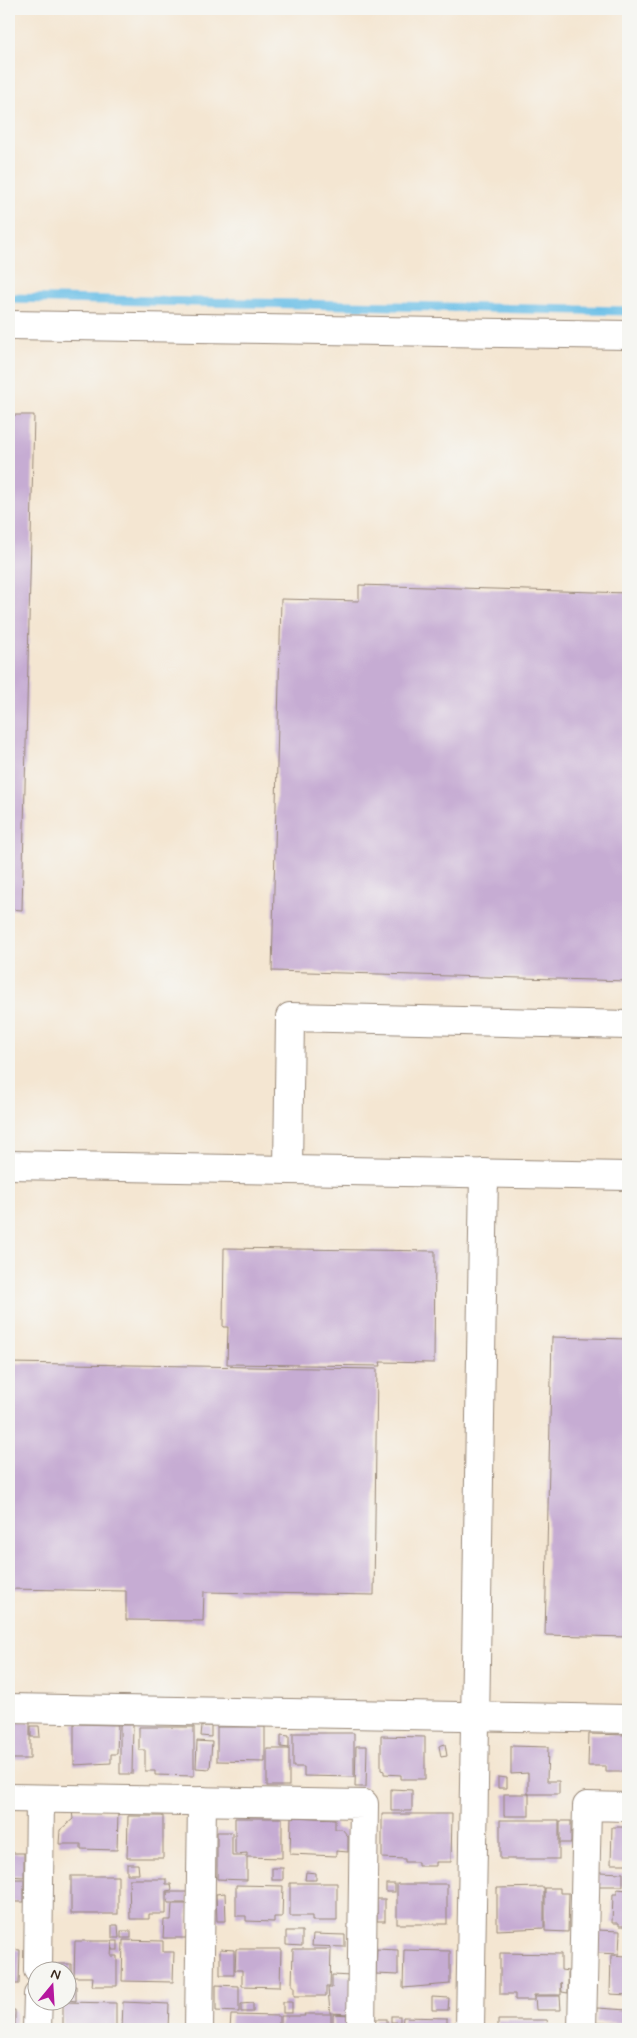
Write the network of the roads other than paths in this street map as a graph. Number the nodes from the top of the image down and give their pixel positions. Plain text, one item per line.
1 (9, 325) edge
2 (628, 335) edge
3 (628, 1025) edge
4 (9, 1164) edge
5 (288, 1169) junction
6 (484, 1172) junction
7 (628, 1176) edge
8 (9, 1708) edge
9 (476, 1716) junction
10 (628, 1719) edge
11 (9, 1798) edge
12 (40, 1799) junction
13 (202, 1801) junction
14 (628, 1807) edge
15 (38, 1960) edge
16 (38, 2010) edge
17 (37, 2029) edge
18 (199, 2029) edge
19 (361, 2029) edge
20 (470, 2029) edge
21 (582, 2029) edge

1 - 2 street
3 - 5 street
4 - 5 street
5 - 6 street
6 - 7 street
6 - 9 street
8 - 9 street
9 - 10 street
9 - 20 street
11 - 12 street
12 - 13 street
12 - 15 street
13 - 18 street
13 - 19 street
14 - 21 street
16 - 17 street

